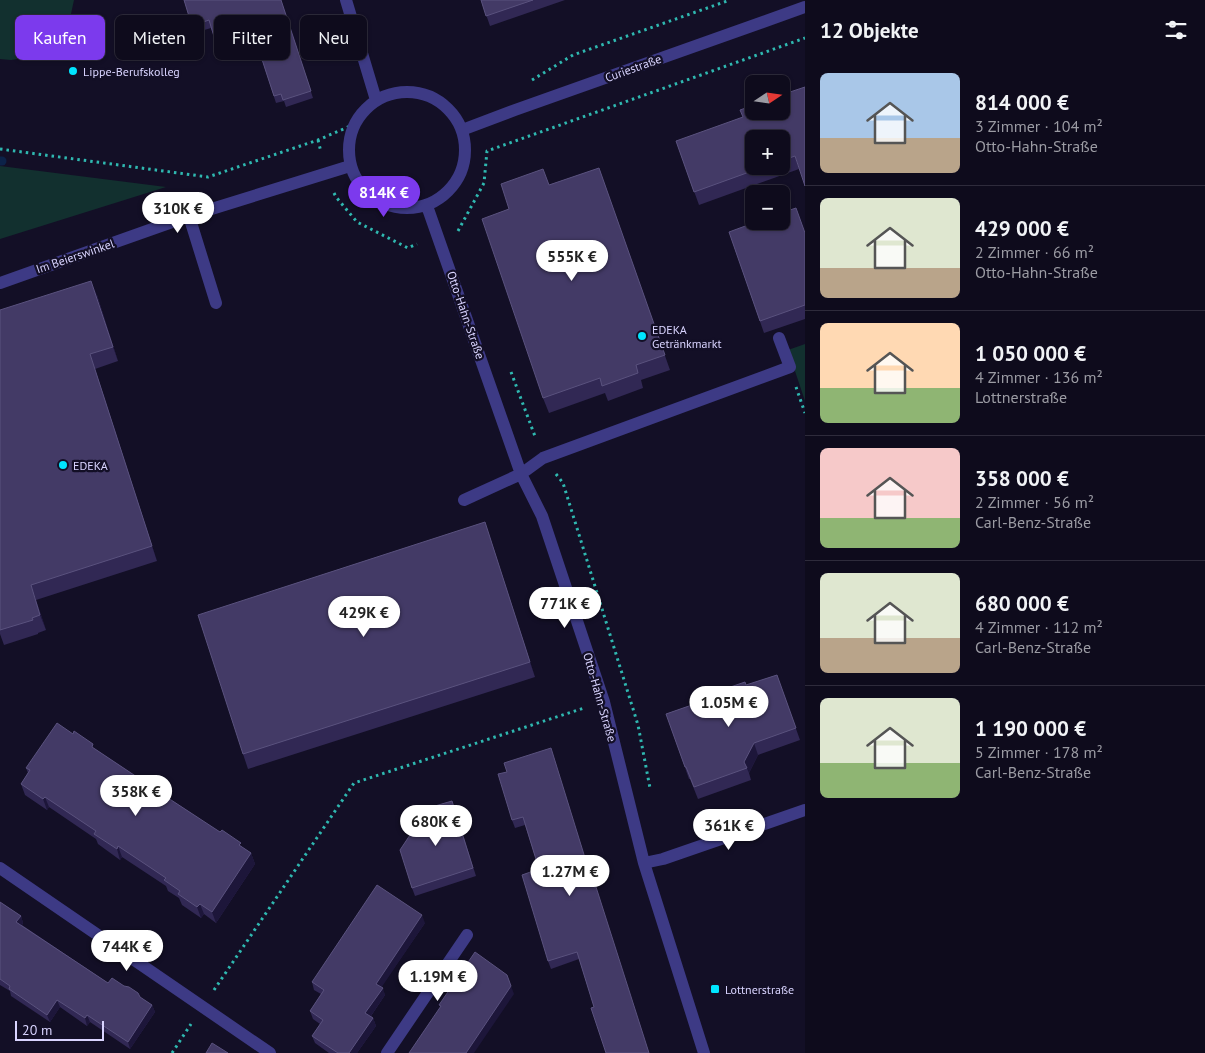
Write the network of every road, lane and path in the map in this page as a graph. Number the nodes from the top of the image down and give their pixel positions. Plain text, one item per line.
1 (346, 0) edge
2 (730, 0) edge
3 (805, 7) edge
4 (805, 38) edge
5 (376, 100) junction
6 (515, 110) junction
7 (355, 124) junction
8 (462, 130) junction
9 (318, 140) junction
10 (0, 149) edge
11 (350, 166) junction
12 (326, 174) junction
13 (427, 206) junction
14 (189, 216) junction
15 (438, 235) junction
16 (0, 283) edge
17 (216, 303) dead end
18 (779, 338) dead end
19 (790, 368) junction
20 (805, 413) edge
21 (521, 474) junction
22 (464, 500) dead end
23 (604, 702) junction
24 (805, 810) edge
25 (644, 863) junction
26 (0, 868) edge
27 (467, 935) dead end
28 (202, 1006) junction
29 (172, 1053) edge
30 (270, 1053) edge
31 (387, 1053) edge
32 (704, 1053) edge

1 - 5 street
2 - 6 path
3 - 6 street, Curiestraße
4 - 15 path
5 - 7 street
5 - 8 street
6 - 8 street, Curiestraße
7 - 9 path
7 - 11 street
8 - 13 street
9 - 10 path
9 - 12 path
11 - 12 street, Im Beierswinkel
11 - 13 street
12 - 14 street, Im Beierswinkel
12 - 15 path
13 - 15 street, Otto-Hahn-Straße
14 - 16 street, Im Beierswinkel
14 - 17 street
15 - 21 street, Otto-Hahn-Straße
18 - 19 street
19 - 20 path
19 - 21 street
21 - 22 street
21 - 23 street, Otto-Hahn-Straße
23 - 25 street, Otto-Hahn-Straße
23 - 28 path
24 - 25 street
25 - 32 street, Otto-Hahn-Straße
26 - 28 street
27 - 31 street
28 - 29 path
28 - 30 street

